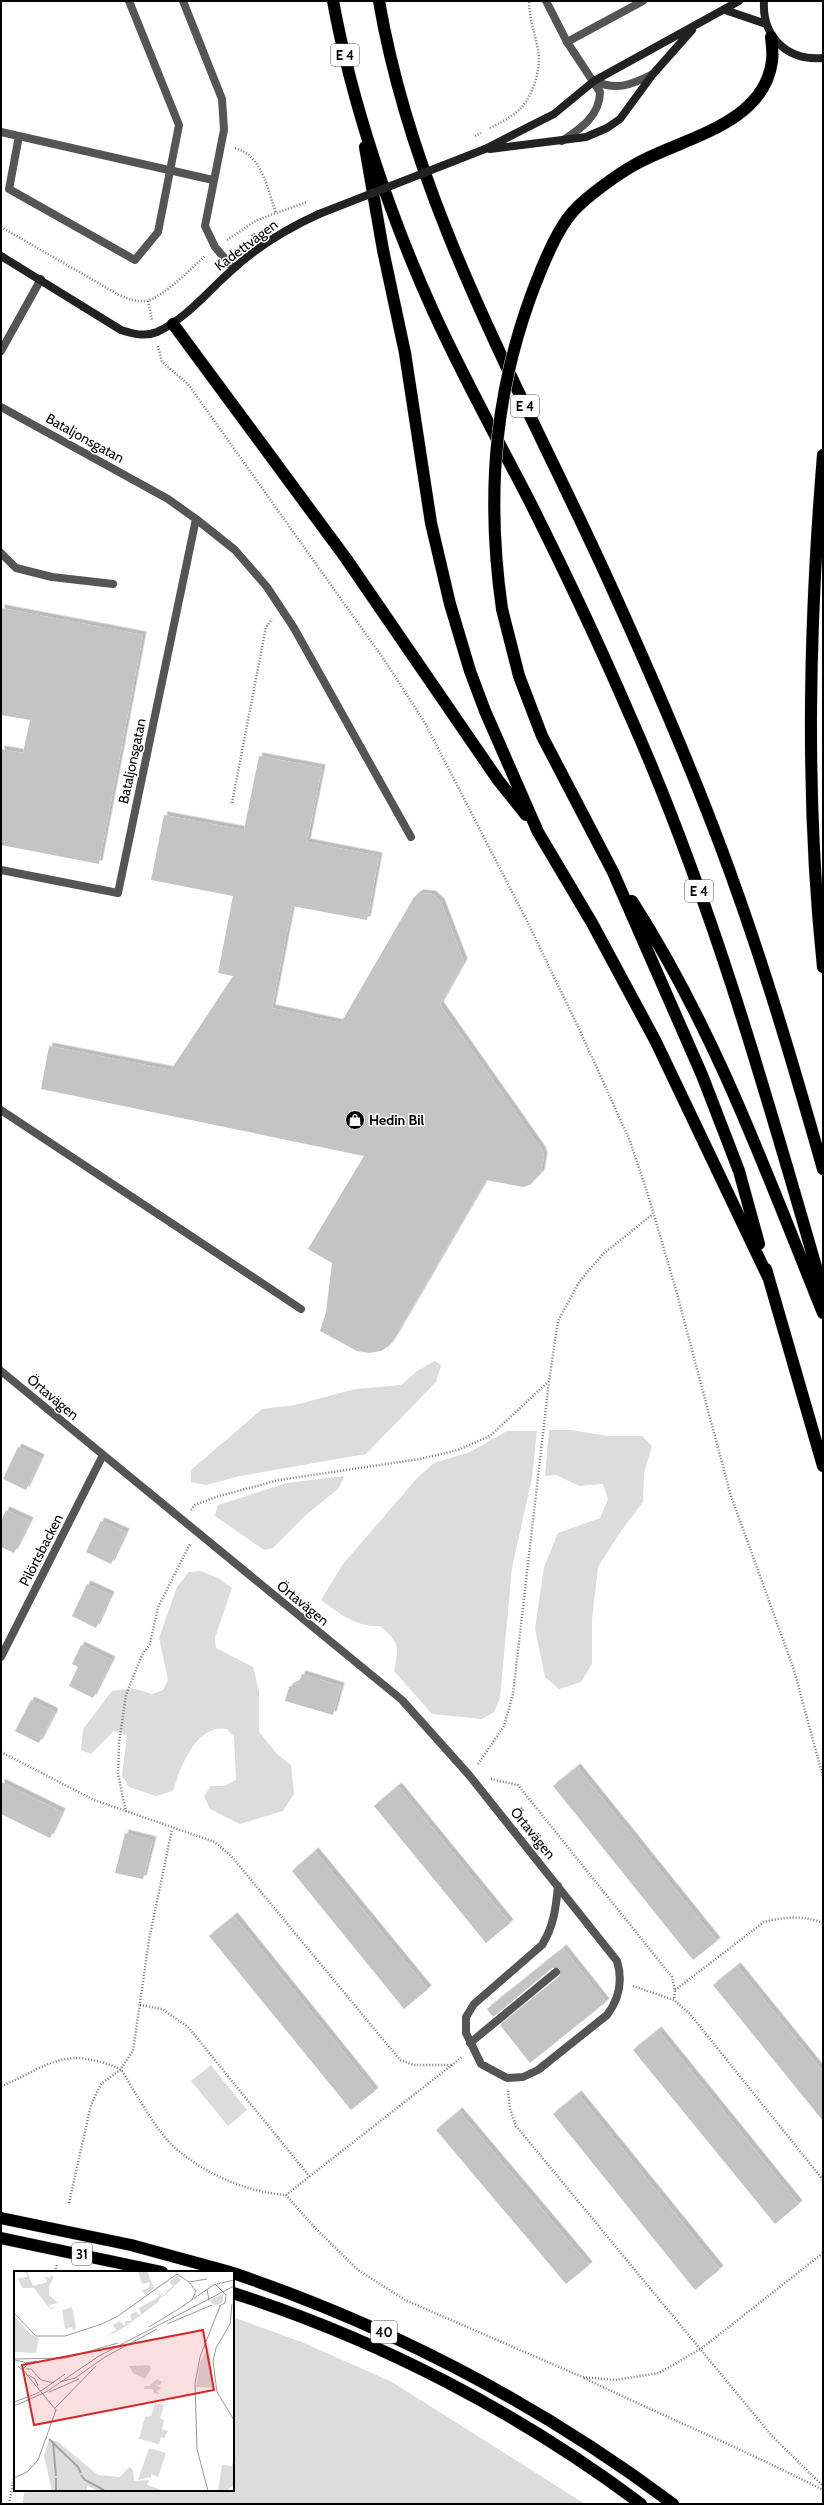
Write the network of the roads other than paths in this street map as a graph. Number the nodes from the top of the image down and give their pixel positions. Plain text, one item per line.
1 (129, 1) edge
2 (183, 1) edge
3 (333, 1) edge
4 (379, 1) edge
5 (643, 1) edge
6 (739, 1) edge
7 (764, 1) edge
8 (550, 3) edge
9 (725, 10) junction
10 (697, 24) junction
11 (766, 24) junction
12 (771, 37) junction
13 (567, 42) junction
14 (823, 58) edge
15 (653, 74) junction
16 (594, 81) junction
17 (359, 109) junction
18 (1, 132) edge
19 (19, 136) junction
20 (560, 142) junction
21 (485, 150) junction
22 (170, 170) junction
23 (213, 180) junction
24 (1, 256) edge
25 (233, 268) junction
26 (41, 279) junction
27 (173, 324) junction
28 (1, 351) edge
29 (1, 407) edge
30 (823, 455) edge
31 (196, 519) junction
32 (1, 553) edge
33 (113, 584) dead end
34 (538, 832) junction
35 (411, 837) dead end
36 (1, 870) edge
37 (613, 872) junction
38 (823, 967) edge
39 (1, 1110) edge
40 (823, 1169) edge
41 (768, 1277) junction
42 (823, 1291) edge
43 (301, 1309) dead end
44 (823, 1313) edge
45 (1, 1371) edge
46 (103, 1455) junction
47 (823, 1466) edge
48 (1, 1657) edge
49 (558, 1886) junction
50 (556, 1972) dead end
51 (471, 2046) junction
52 (1, 2218) edge
53 (1, 2238) edge
54 (157, 2271) edge
55 (226, 2271) edge
56 (234, 2273) edge
57 (234, 2294) edge
58 (641, 2504) edge
59 (673, 2504) edge

1 - 22 street
2 - 23 street
3 - 17 highway, E 4
4 - 40 highway, E 4
5 - 13 street
6 - 9 street
7 - 11 street
8 - 13 street
9 - 10 street
9 - 11 street
10 - 15 street
10 - 16 street
11 - 12 street
12 - 14 street
12 - 37 highway, bridge
13 - 16 street
15 - 16 street
15 - 20 street
16 - 20 street
16 - 21 street
17 - 34 highway
17 - 42 highway, E 4
18 - 19 street
19 - 22 street
19 - 22 street
20 - 21 street
21 - 25 street, Kadettvägen, bridge
22 - 23 street
23 - 25 street
24 - 26 street
25 - 27 street, Kadettvägen
26 - 27 street, Kadettvägen
26 - 28 street
27 - 34 highway
29 - 31 street, Bataljonsgatan
30 - 38 highway
31 - 35 street, Bataljonsgatan
31 - 36 street, Bataljonsgatan
32 - 33 street
34 - 41 highway
37 - 41 highway
37 - 44 highway
39 - 43 street
41 - 47 highway
45 - 46 street, Örtavägen
46 - 48 street, Pilörtsbacken
46 - 49 street, Örtavägen
49 - 51 street
49 - 51 street, Örtavägen
50 - 51 street
52 - 55 highway
53 - 54 highway, 31
56 - 59 highway, 40
57 - 58 highway, 40

